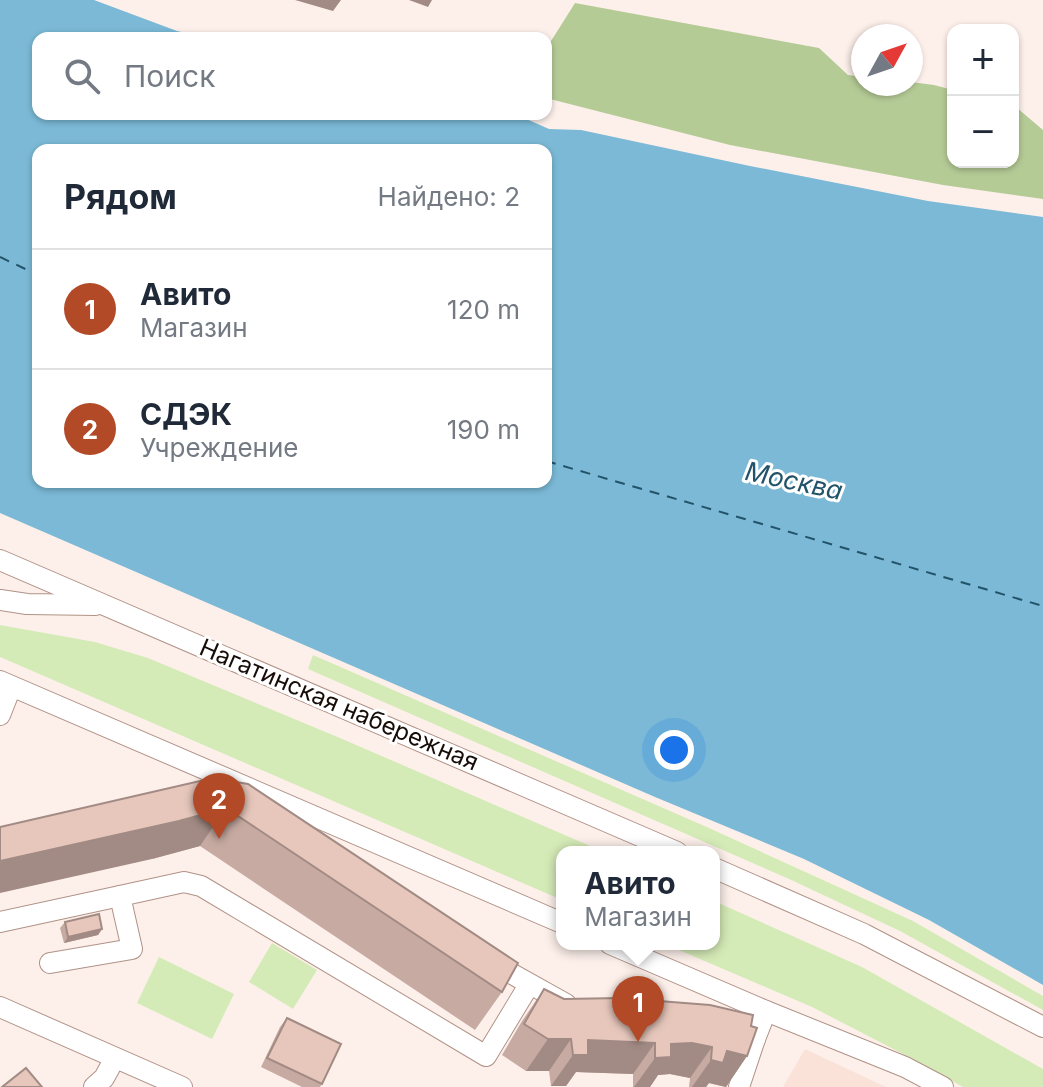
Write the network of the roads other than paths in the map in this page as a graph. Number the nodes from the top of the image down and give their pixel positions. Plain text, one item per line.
1 (0, 560) edge
2 (29, 572) junction
3 (0, 600) edge
4 (27, 604) junction
5 (109, 605) junction
6 (6, 684) edge
7 (0, 715) edge
8 (663, 846) edge
9 (720, 871) edge
10 (120, 896) junction
11 (556, 920) edge
12 (0, 922) edge
13 (467, 948) edge
14 (624, 950) edge
15 (50, 963) dead end
16 (529, 985) junction
17 (0, 1007) edge
18 (589, 1008) edge
19 (766, 1011) junction
20 (716, 1013) edge
21 (1043, 1027) edge
22 (755, 1039) junction
23 (115, 1058) junction
24 (94, 1087) edge
25 (182, 1087) edge
26 (739, 1087) edge
27 (943, 1087) edge

1 - 2 street, Нагатинская набережная
2 - 4 street
2 - 5 street, Нагатинская набережная
3 - 4 street
4 - 5 street
5 - 8 street, Нагатинская набережная
6 - 7 street
6 - 11 street
9 - 21 street
10 - 12 street
10 - 15 street
10 - 16 street
13 - 16 street
14 - 19 street
16 - 18 street
17 - 23 street
19 - 22 street
19 - 27 street
20 - 22 street
22 - 26 street
23 - 24 street
23 - 25 street

